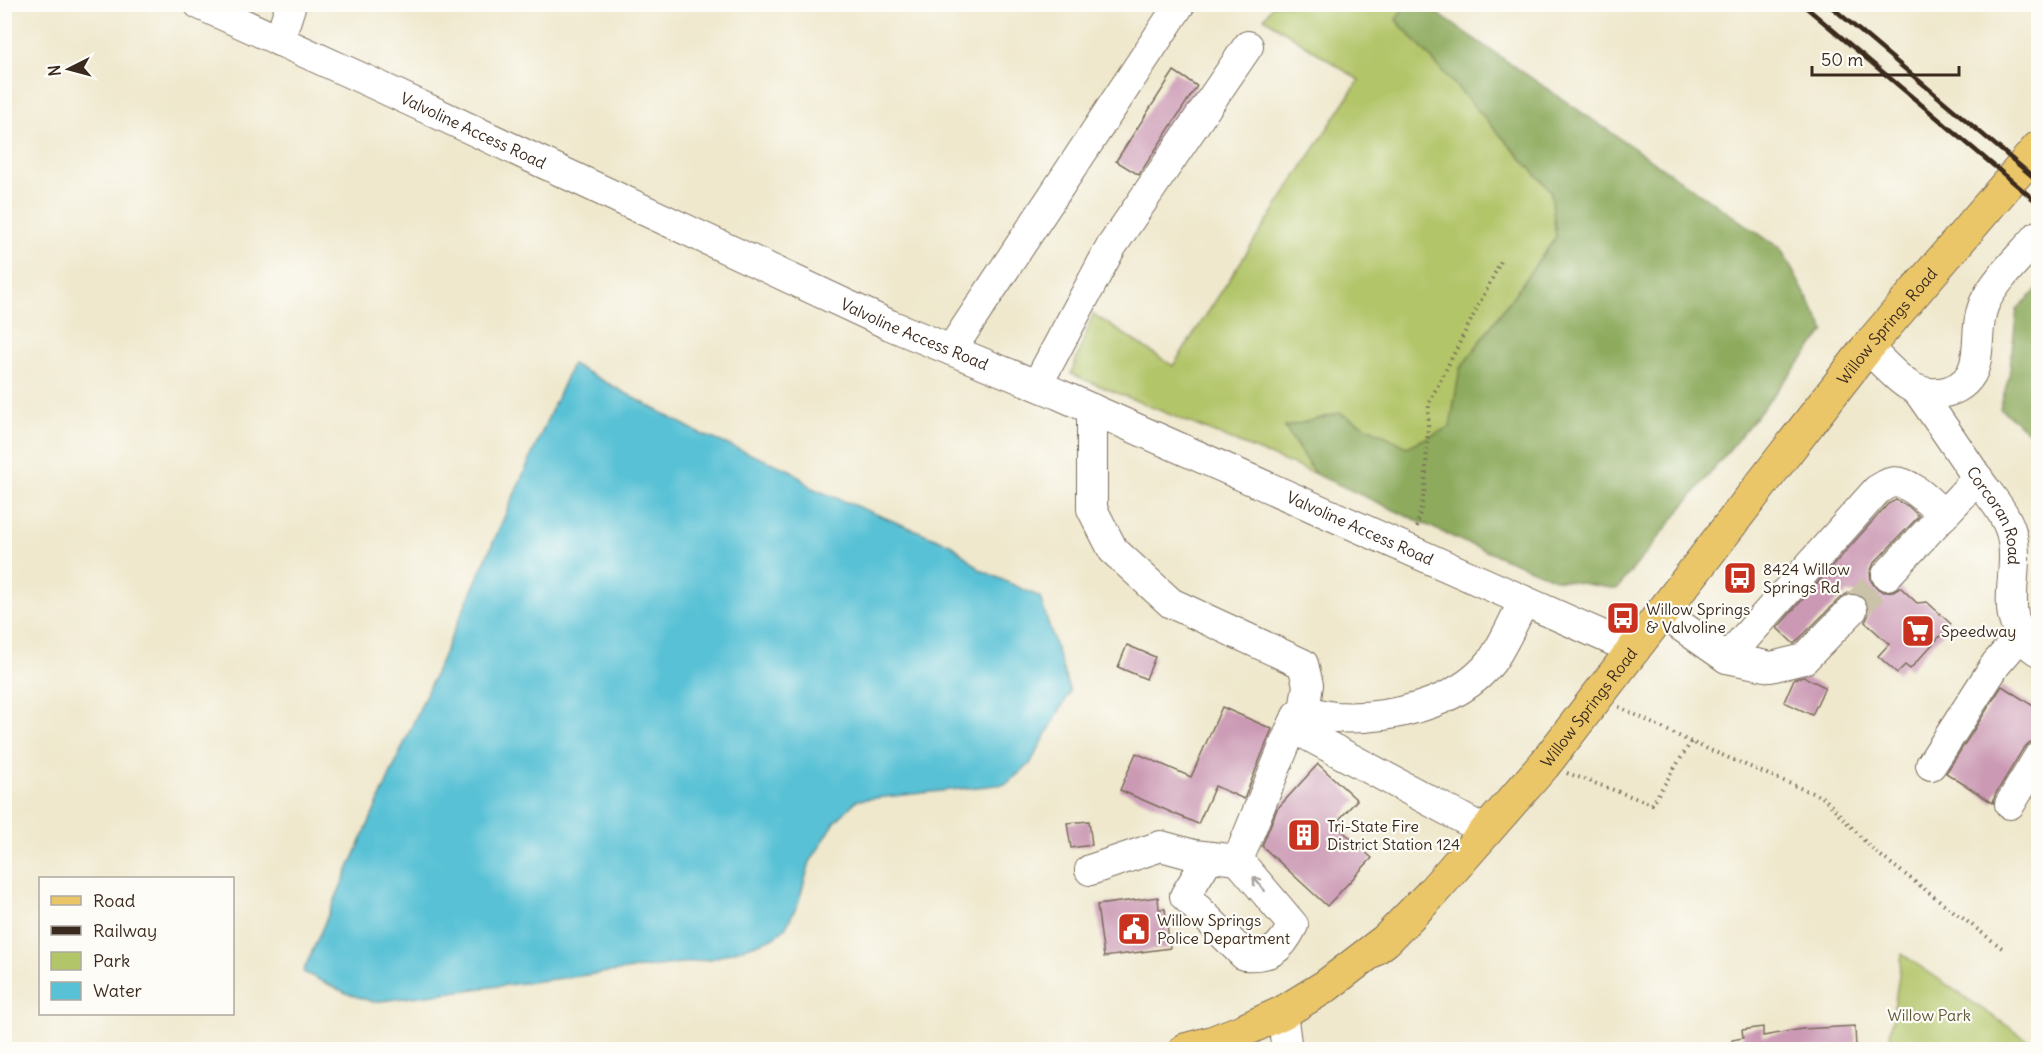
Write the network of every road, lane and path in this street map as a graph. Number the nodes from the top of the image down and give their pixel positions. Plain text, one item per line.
1 (198, 4) edge
2 (291, 4) edge
3 (1180, 4) edge
4 (279, 41) junction
5 (1248, 46) dead end
6 (2038, 148) edge
7 (2038, 236) edge
8 (1501, 261) dead end
9 (1867, 348) junction
10 (951, 350) junction
11 (1037, 385) junction
12 (1918, 391) junction
13 (1092, 409) junction
14 (1978, 478) junction
15 (1944, 514) junction
16 (1412, 551) junction
17 (1887, 575) tunnel mouth
18 (1524, 601) junction
19 (1852, 610) tunnel mouth
20 (1661, 612) junction
21 (2030, 643) edge
22 (1635, 650) junction
23 (1727, 658) junction
24 (1596, 699) junction
25 (1298, 719) junction
26 (1691, 742) junction
27 (2038, 758) edge
28 (1544, 765) junction
29 (1930, 765) dead end
30 (2010, 804) dead end
31 (1486, 831) junction
32 (1209, 857) junction
33 (1238, 860) junction
34 (1090, 870) dead end
35 (2002, 948) dead end
36 (1282, 1013) junction
37 (1185, 1050) edge
38 (1287, 1050) edge

1 - 4 street, Valvoline Access Road
2 - 4 street
3 - 10 street
4 - 10 street, Valvoline Access Road
5 - 11 street
6 - 9 main road, Willow Springs Road
7 - 12 street
8 - 16 path
9 - 12 street, Corcoran Road
9 - 20 main road, Willow Springs Road
10 - 11 street, Valvoline Access Road
11 - 13 street, Valvoline Access Road
12 - 14 street, Corcoran Road
13 - 16 street, Valvoline Access Road
13 - 25 street
14 - 15 street
14 - 21 street, Corcoran Road
15 - 17 street
15 - 23 street
16 - 18 street, Valvoline Access Road
18 - 22 street, Valvoline Access Road
18 - 25 street
19 - 23 street
20 - 22 main road, Willow Springs Road
20 - 23 street
21 - 29 street
22 - 24 main road, Willow Springs Road
24 - 26 path
24 - 28 main road, Willow Springs Road
25 - 31 street
25 - 33 street
26 - 28 path
26 - 35 path
27 - 30 street
28 - 31 main road, Willow Springs Road
31 - 36 main road, Willow Springs Road
32 - 33 street
32 -> 33 street
32 - 34 street
36 - 37 main road, Willow Springs Road
36 - 38 street

